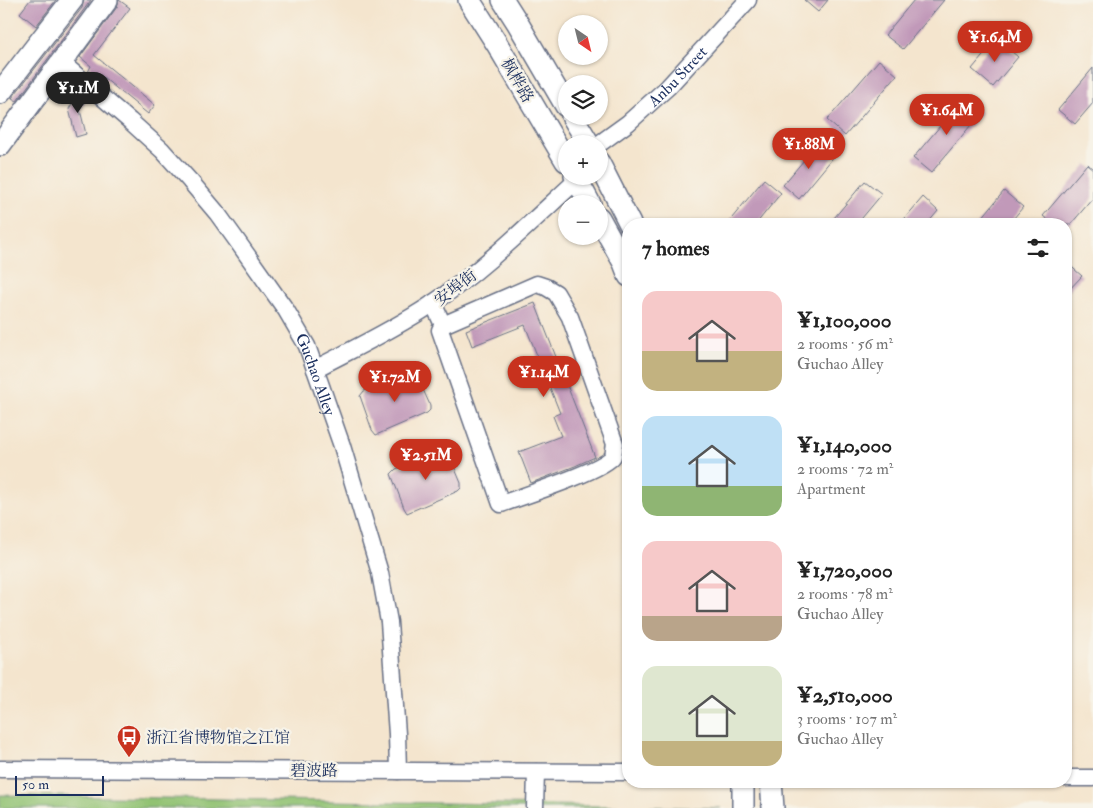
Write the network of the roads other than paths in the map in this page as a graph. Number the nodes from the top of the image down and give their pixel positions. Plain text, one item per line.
1 (72, 0) edge
2 (107, 0) edge
3 (469, 0) edge
4 (502, 0) edge
5 (748, 0) edge
6 (60, 62) junction
7 (558, 92) edge
8 (0, 94) edge
9 (608, 137) edge
10 (0, 145) edge
11 (558, 147) edge
12 (608, 181) edge
13 (568, 185) edge
14 (627, 218) edge
15 (608, 234) edge
16 (622, 259) edge
17 (433, 303) junction
18 (443, 325) junction
19 (315, 369) junction
20 (0, 769) edge
21 (398, 771) junction
22 (536, 772) junction
23 (622, 772) edge
24 (1072, 778) edge
25 (1093, 778) edge
26 (743, 788) edge
27 (772, 788) edge
28 (535, 808) edge
29 (743, 808) edge
30 (773, 808) edge

1 - 8 main road
2 - 6 main road
3 - 11 main road, 枫桦路
4 - 7 main road, 枫桦路
5 - 9 street, Anbu Street
6 - 10 main road
6 - 19 street, Guchao Alley
12 - 14 main road
13 - 17 street, 安埠街
15 - 16 main road
17 - 18 street
17 - 19 street, 安埠街
18 - 18 street
19 - 21 street, Guchao Alley
20 - 21 street, 碧波路
21 - 22 street, 碧波路
22 - 23 street, 碧波路
22 - 28 street
24 - 25 street
26 - 29 main road
27 - 30 main road

